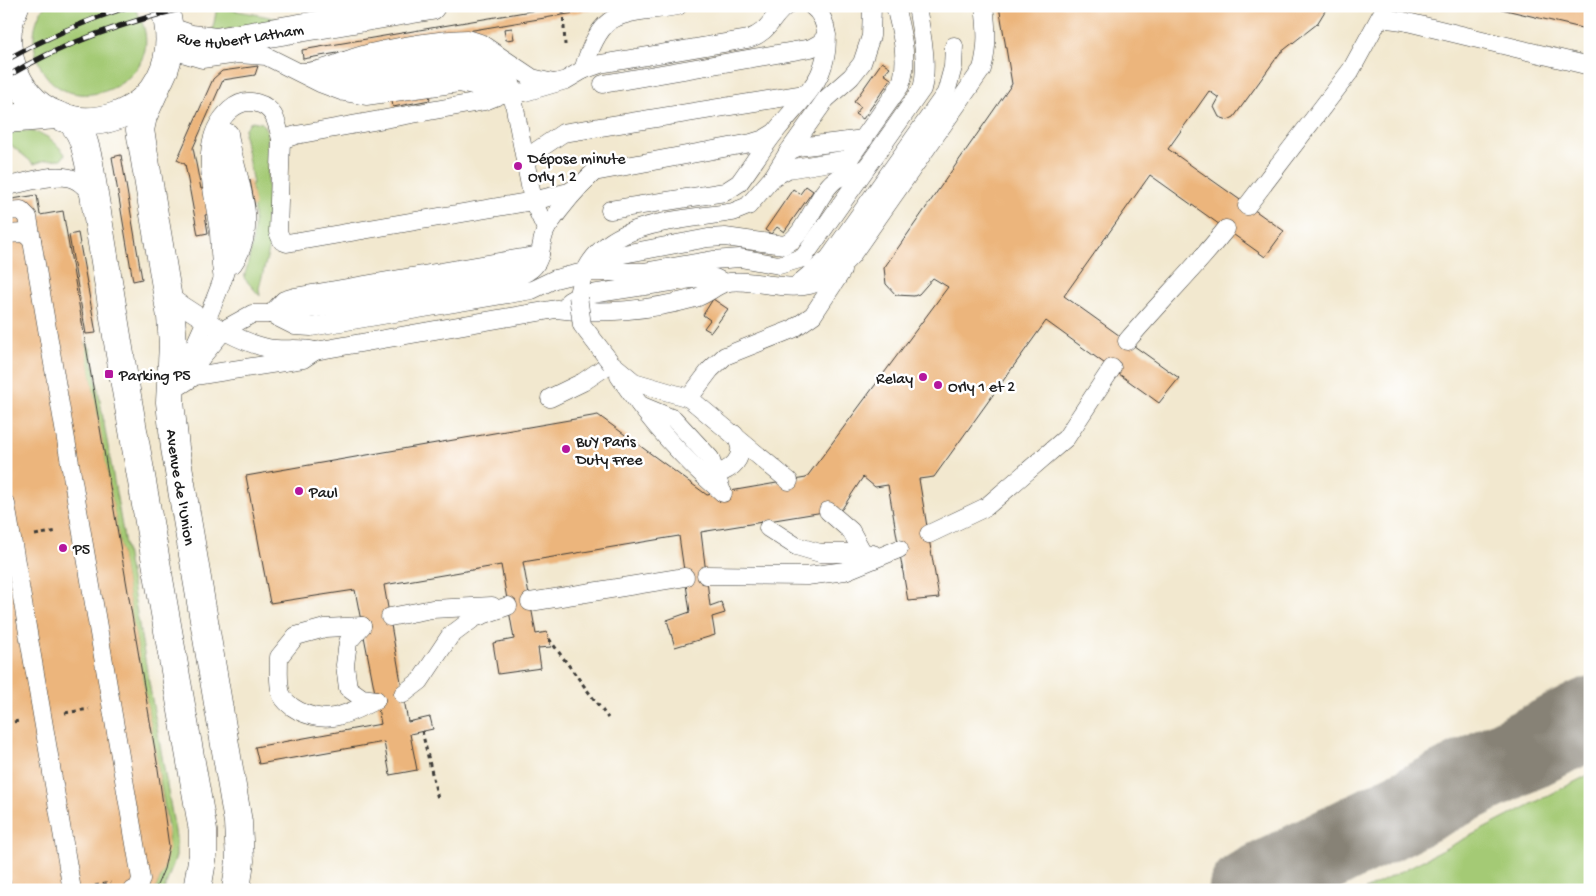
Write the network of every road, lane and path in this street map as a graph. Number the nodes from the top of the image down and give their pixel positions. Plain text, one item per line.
1 (14, 6) edge
2 (350, 6) edge
3 (431, 6) edge
4 (678, 6) edge
5 (786, 6) edge
6 (812, 6) edge
7 (872, 6) edge
8 (896, 6) edge
9 (916, 6) edge
10 (984, 6) edge
11 (563, 10) dead end
12 (1383, 12) edge
13 (391, 13) junction
14 (170, 23) edge
15 (6, 35) edge
16 (827, 35) junction
17 (954, 46) dead end
18 (565, 53) dead end
19 (1590, 66) edge
20 (583, 70) junction
21 (301, 72) junction
22 (553, 83) junction
23 (603, 84) dead end
24 (157, 85) junction
25 (505, 93) junction
26 (805, 94) junction
27 (235, 105) junction
28 (63, 117) junction
29 (6, 119) edge
30 (774, 133) junction
31 (864, 139) junction
32 (281, 140) junction
33 (789, 151) junction
34 (526, 158) junction
35 (773, 177) junction
36 (581, 184) junction
37 (6, 186) edge
38 (533, 201) junction
39 (1247, 206) dead end
40 (610, 210) dead end
41 (6, 211) edge
42 (97, 212) junction
43 (546, 229) junction
44 (1226, 229) dead end
45 (6, 234) edge
46 (32, 240) junction
47 (851, 256) junction
48 (584, 272) junction
49 (223, 279) junction
50 (796, 286) junction
51 (168, 296) junction
52 (578, 304) junction
53 (271, 314) junction
54 (204, 321) junction
55 (226, 330) junction
56 (1127, 341) dead end
57 (314, 351) junction
58 (611, 363) junction
59 (1112, 368) dead end
60 (173, 395) junction
61 (550, 398) dead end
62 (689, 398) junction
63 (732, 432) junction
64 (708, 474) junction
65 (789, 481) dead end
66 (723, 493) dead end
67 (6, 504) edge
68 (828, 511) dead end
69 (768, 528) dead end
70 (62, 531) dead end
71 (929, 534) dead end
72 (12, 539) junction
73 (863, 553) junction
74 (706, 575) dead end
75 (685, 577) dead end
76 (530, 602) dead end
77 (390, 617) dead end
78 (549, 640) dead end
79 (403, 694) dead end
80 (376, 700) joint
81 (608, 718) dead end
82 (422, 731) dead end
83 (438, 798) dead end
84 (6, 865) edge
85 (11, 890) edge
86 (72, 890) edge
87 (133, 890) edge
88 (197, 890) edge
89 (236, 890) edge

1 - 15 street
2 - 13 lane
3 - 13 street, Rue Hubert Latham
4 - 20 lane
5 - 20 lane
6 - 16 lane
7 - 33 lane
8 - 31 lane
9 - 48 lane
10 - 47 lane
11 - 18 path
12 - 19 lane
12 - 39 lane
13 - 14 street, Rue Hubert Latham
14 - 21 lane
14 - 24 street, Avenue de l'Union
15 - 28 street
16 - 23 lane
16 - 26 lane
17 - 50 lane
20 - 22 lane
21 - 22 lane
21 - 22 lane
21 - 25 lane
22 - 25 lane
24 - 28 street, Avenue de l'Union
24 - 51 street, Avenue de l'Union
25 - 32 lane
25 - 34 lane
26 - 30 lane
26 - 34 lane
27 - 32 lane
27 - 49 lane
27 - 49 lane
28 - 29 street, Avenue de l'Union
28 - 42 street
30 - 36 lane
30 - 40 lane
31 - 33 lane
31 - 35 lane
32 - 38 lane
33 - 35 lane
34 - 38 lane
35 - 48 lane
36 - 38 lane
36 - 43 lane
37 - 42 lane
38 - 43 lane
41 - 46 lane
42 - 88 street
43 - 53 lane
44 - 56 lane
45 - 46 lane
46 - 87 lane
47 - 50 lane
47 - 62 lane
48 - 52 lane
48 - 53 lane
49 - 54 lane
50 - 52 lane
51 - 54 lane
51 - 60 street, Avenue de l'Union
52 - 57 lane
52 - 58 lane, bridge
53 - 55 lane
54 - 55 lane
54 - 60 lane
55 - 57 lane
55 - 60 lane
57 - 60 lane
58 - 61 lane
58 - 62 lane
58 - 64 lane
59 - 71 lane
60 - 89 street, Avenue de l'Union
62 - 63 lane
63 - 64 lane
63 - 65 lane
64 - 66 lane
67 - 72 lane
68 - 73 lane
69 - 73 lane
70 - 72 path
72 - 86 lane
73 - 74 lane
75 - 76 lane
77 - 79 lane
78 - 81 path
80 - 80 lane
82 - 83 path
84 - 85 path

